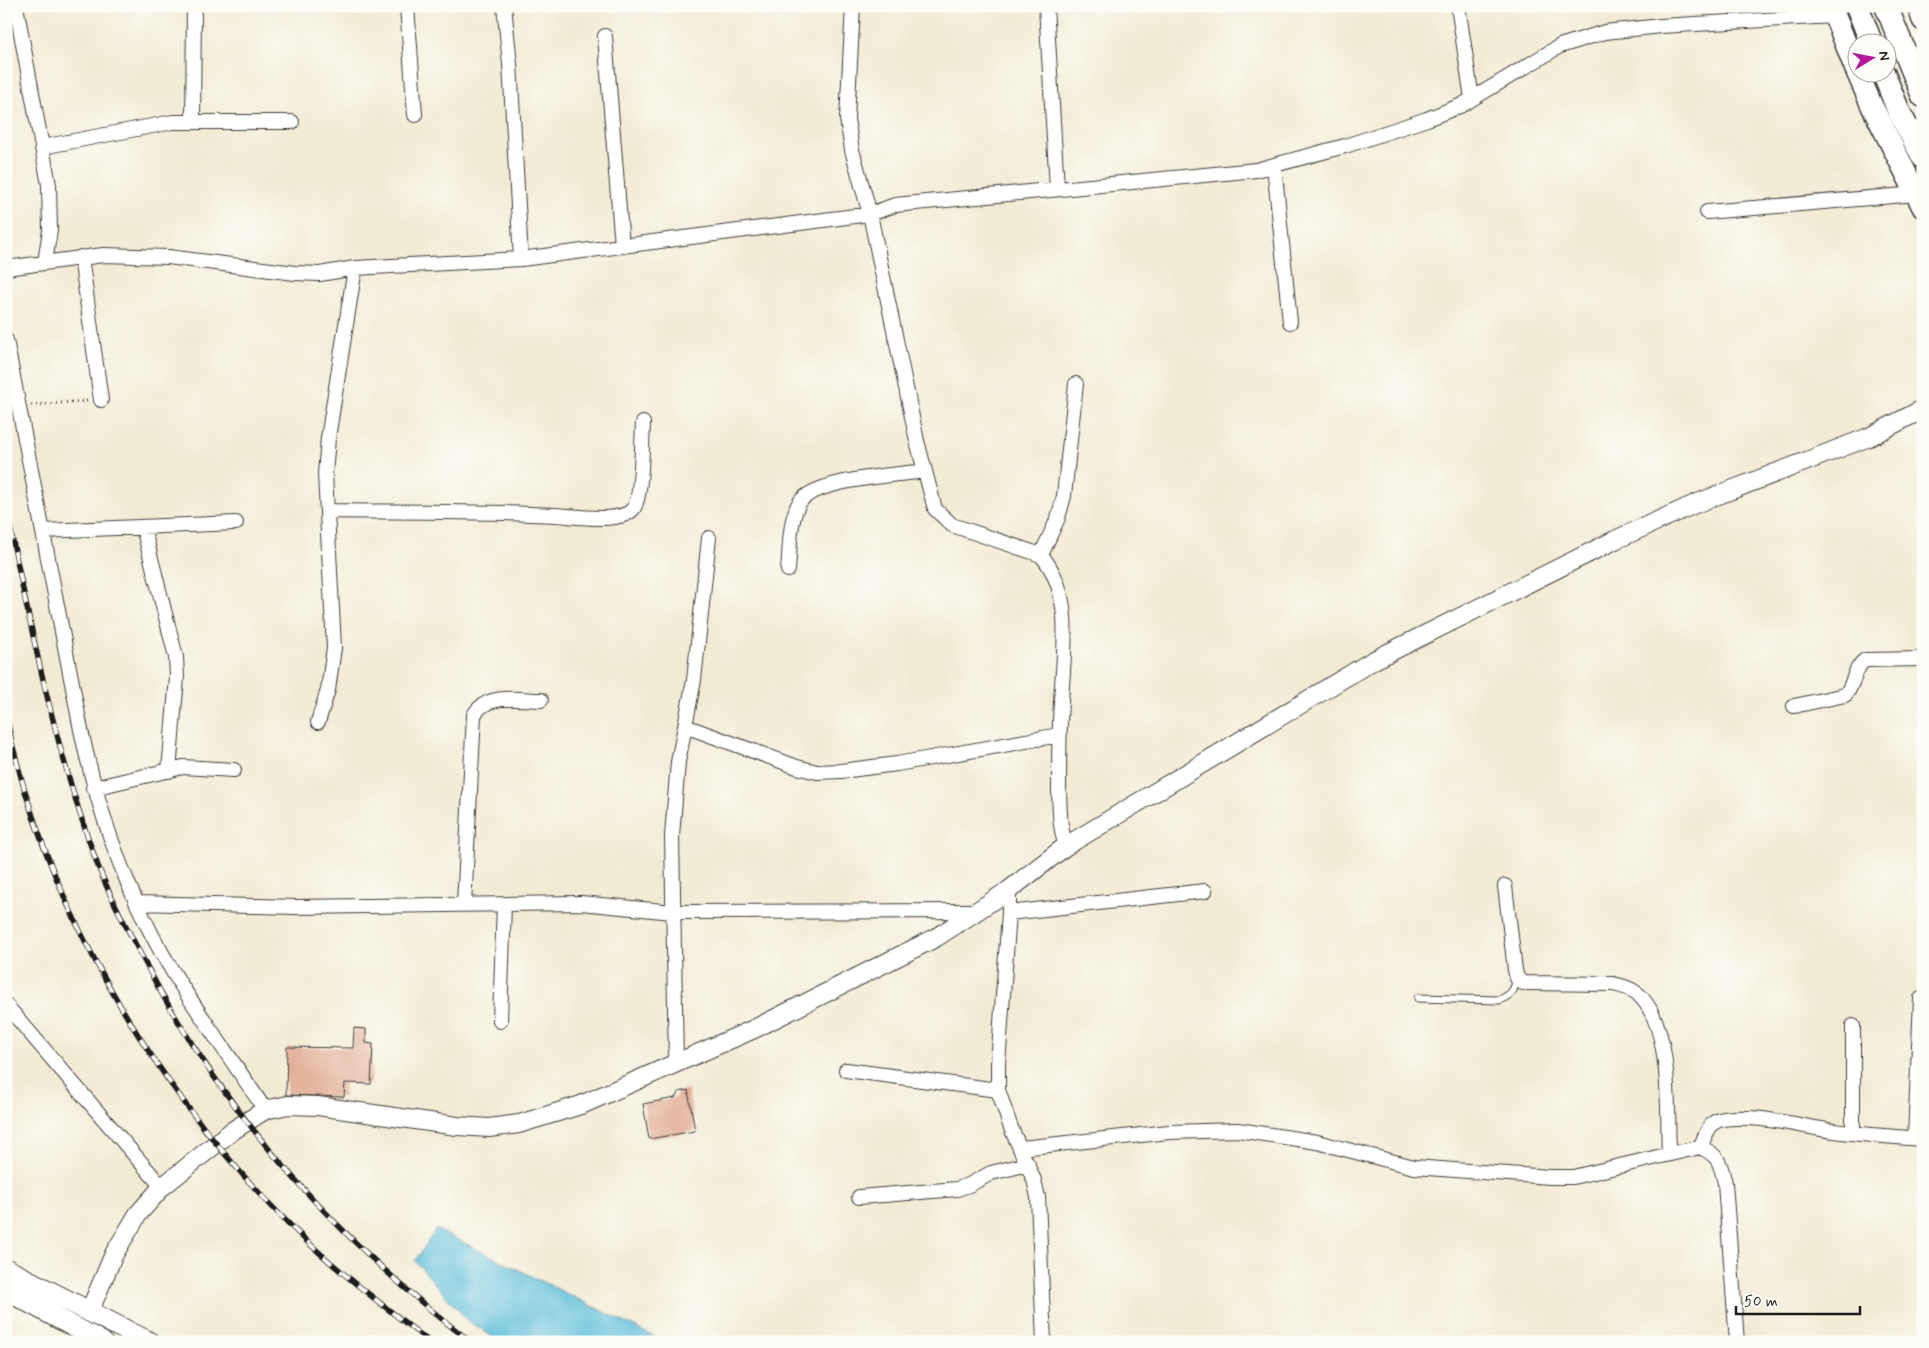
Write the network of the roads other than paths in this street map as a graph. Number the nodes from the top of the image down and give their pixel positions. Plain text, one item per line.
1 (16, 6) edge
2 (194, 6) edge
3 (407, 6) edge
4 (504, 6) edge
5 (854, 6) edge
6 (1046, 6) edge
7 (1458, 6) edge
8 (1856, 6) edge
9 (1886, 6) edge
10 (1918, 6) edge
11 (1832, 11) edge
12 (1923, 20) edge
13 (1867, 32) edge
14 (605, 36) dead end
15 (1846, 45) edge
16 (1862, 82) edge
17 (1887, 82) edge
18 (1923, 96) edge
19 (1472, 99) junction
20 (415, 115) dead end
21 (193, 121) junction
22 (292, 122) dead end
23 (42, 147) junction
24 (1923, 157) edge
25 (1274, 165) junction
26 (1057, 188) junction
27 (1920, 200) edge
28 (1707, 212) dead end
29 (870, 214) junction
30 (622, 246) junction
31 (81, 258) junction
32 (521, 259) junction
33 (45, 262) junction
34 (6, 268) edge
35 (355, 268) junction
36 (1290, 322) dead end
37 (6, 340) edge
38 (1076, 384) dead end
39 (100, 400) road end
40 (1923, 409) edge
41 (643, 423) dead end
42 (925, 471) junction
43 (327, 511) junction
44 (236, 523) dead end
45 (143, 527) junction
46 (43, 531) junction
47 (709, 538) dead end
48 (1041, 555) junction
49 (788, 570) dead end
50 (1923, 659) edge
51 (541, 700) dead end
52 (1794, 706) dead end
53 (318, 722) dead end
54 (685, 726) junction
55 (1059, 735) junction
56 (234, 770) dead end
57 (169, 771) junction
58 (93, 788) junction
59 (1066, 846) junction
60 (1505, 886) dead end
61 (1008, 890) junction
62 (1204, 891) dead end
63 (137, 903) junction
64 (504, 904) junction
65 (464, 905) junction
66 (974, 911) junction
67 (673, 912) junction
68 (1009, 913) junction
69 (1517, 978) junction
70 (1418, 998) dead end
71 (1921, 1000) dead end
72 (6, 1005) edge
73 (500, 1021) dead end
74 (1852, 1026) dead end
75 (676, 1063) junction
76 (846, 1070) dead end
77 (998, 1090) junction
78 (265, 1110) junction
79 (1853, 1133) junction
80 (1919, 1139) edge
81 (1700, 1147) junction
82 (1021, 1148) junction
83 (1669, 1154) junction
84 (1028, 1164) junction
85 (162, 1187) junction
86 (859, 1197) dead end
87 (6, 1269) edge
88 (6, 1290) edge
89 (90, 1310) junction
90 (102, 1342) edge
91 (149, 1342) edge
92 (1044, 1342) edge
93 (1737, 1342) edge

1 - 23 street
2 - 21 street
3 - 20 street
4 - 32 street
5 - 29 street
6 - 26 street
7 - 19 street
8 - 13 highway
9 - 18 highway
10 - 12 main road
11 - 15 main road
11 - 19 street
14 - 30 street
16 - 27 main road
17 - 24 highway
19 - 25 street
21 - 22 street
21 - 23 street
23 - 33 street
25 - 26 street
25 - 36 street
26 - 29 street
27 - 28 street
29 - 30 street
29 - 42 street
30 - 32 street
31 - 33 street
31 - 35 street
31 - 39 street
32 - 35 street
33 - 34 street
35 - 43 street
37 - 46 street
38 - 48 street
40 - 59 street
41 - 43 street
42 - 48 street
42 - 49 street
43 - 53 street
44 - 45 street
45 - 46 street
45 - 57 street
46 - 58 street
47 - 54 street
48 - 55 street
50 - 52 street
51 - 65 street
54 - 55 street
54 - 67 street
55 - 59 street
56 - 57 street
57 - 58 street
58 - 63 street
59 - 61 street
60 - 69 street
61 - 66 street
61 - 68 street
62 - 68 street
63 - 65 street
63 - 78 street
64 - 65 street
64 - 67 street
64 - 73 street
66 - 67 street
66 - 75 street
67 - 75 street
68 - 77 street
69 - 70 lane
69 - 83 street
71 - 80 street
72 - 85 street
74 - 79 street
75 - 78 street
76 - 77 street
77 - 82 street
78 - 85 street
79 - 80 street
79 - 81 street
81 - 83 street
81 - 93 street
82 - 83 street
82 - 84 street
84 - 86 street
84 - 92 street
85 - 89 street
87 - 89 main road
88 - 90 main road
89 - 91 main road

